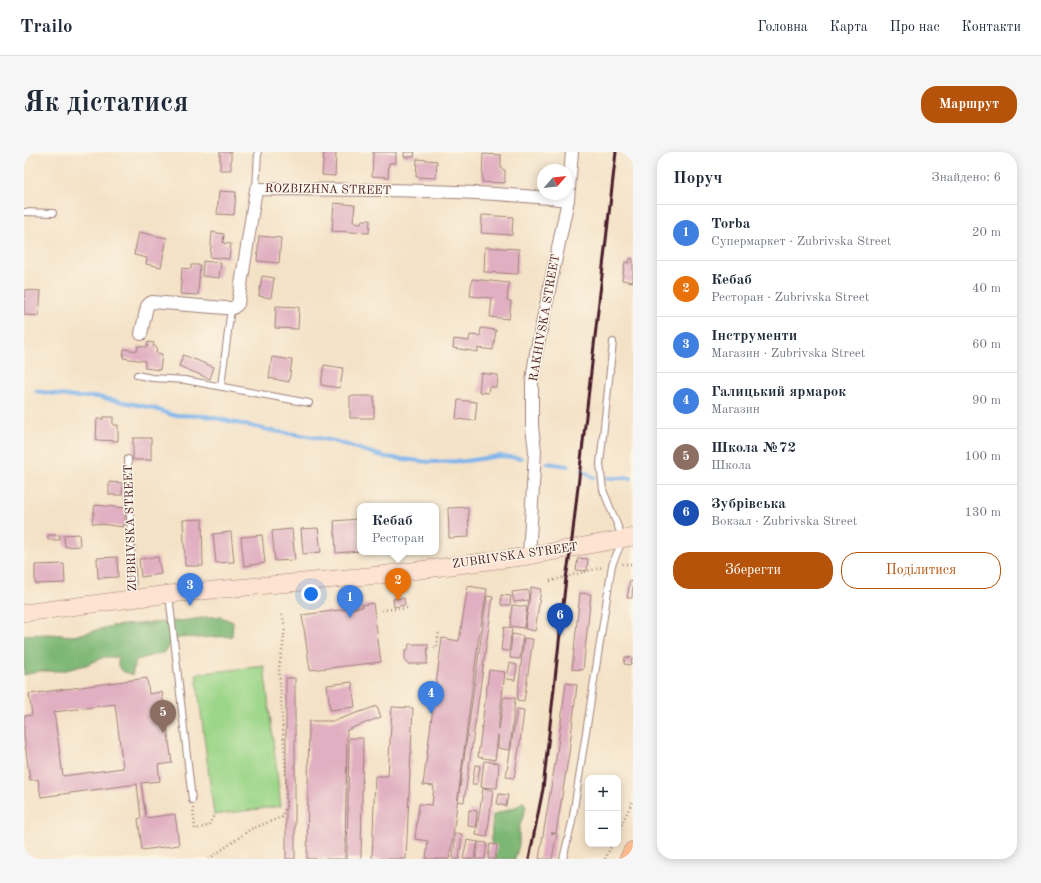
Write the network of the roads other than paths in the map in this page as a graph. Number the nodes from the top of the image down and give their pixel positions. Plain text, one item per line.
1 (258, 152) edge
2 (572, 152) edge
3 (571, 164) edge
4 (256, 189) junction
5 (537, 197) edge
6 (568, 200) edge
7 (24, 212) edge
8 (53, 213) dead end
9 (231, 308) junction
10 (141, 334) dead end
11 (612, 342) dead end
12 (137, 375) dead end
13 (221, 386) junction
14 (309, 403) dead end
15 (128, 459) dead end
16 (628, 538) edge
17 (530, 556) junction
18 (169, 594) junction
19 (133, 598) junction
20 (24, 613) edge
21 (192, 800) road end
22 (563, 859) edge

1 - 4 lane
2 - 3 street, RAKHIVSKA STREET
4 - 5 street, ROZBIZHNA STREET
4 - 9 street, ROZBIZHNA STREET
6 - 17 street, RAKHIVSKA STREET
7 - 8 lane
9 - 10 street
9 - 13 lane
11 - 16 lane
12 - 13 lane
13 - 14 lane
15 - 19 lane, ZUBRIVSKA STREET
16 - 17 street, ZUBRIVSKA STREET
16 - 22 lane
17 - 18 street, ZUBRIVSKA STREET
18 - 19 street, ZUBRIVSKA STREET
18 - 21 lane
19 - 20 street, ZUBRIVSKA STREET

